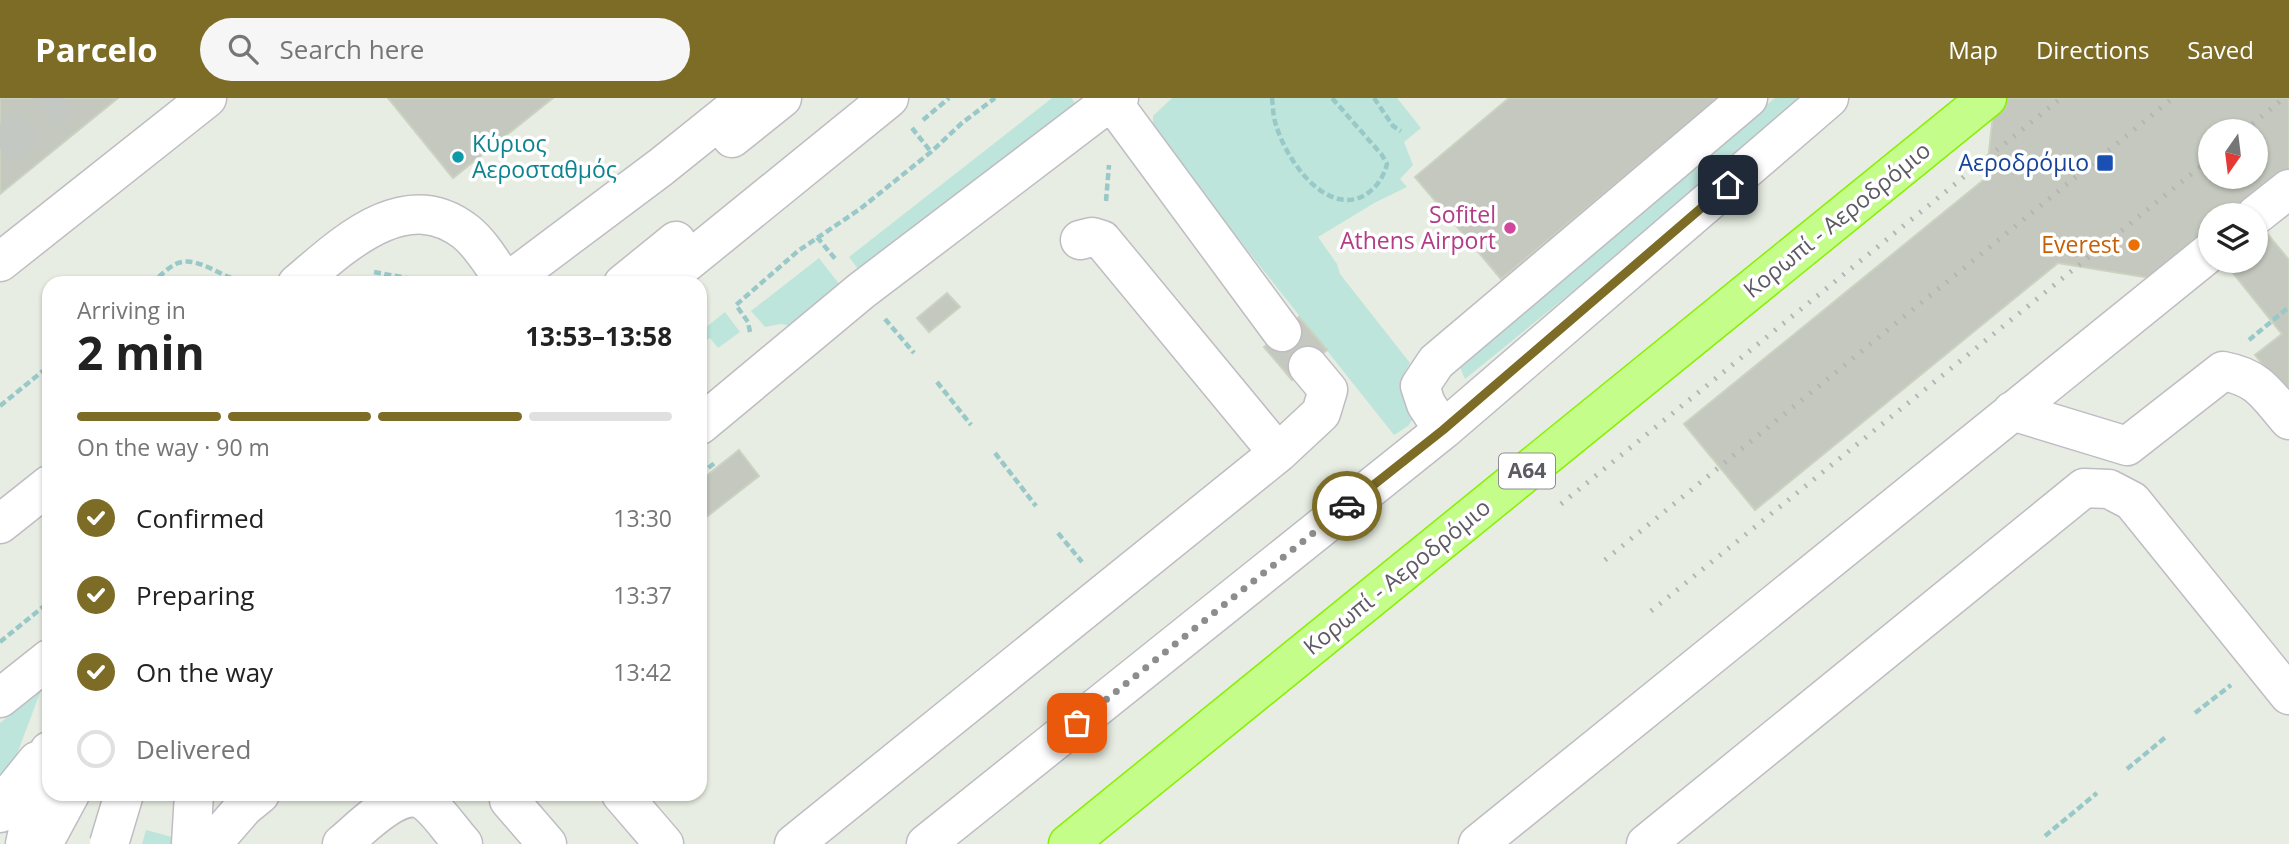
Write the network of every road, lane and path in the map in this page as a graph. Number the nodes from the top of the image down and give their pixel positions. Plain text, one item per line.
1 (207, 98) edge
2 (747, 98) edge
3 (782, 98) edge
4 (851, 98) edge
5 (995, 98) edge
6 (1272, 98) edge
7 (1332, 98) edge
8 (1374, 98) edge
9 (1748, 98) edge
10 (1829, 98) edge
11 (1987, 98) edge
12 (1116, 100) edge
13 (900, 112) edge
14 (1401, 131) dead end
15 (931, 152) junction
16 (1109, 163) dead end
17 (2289, 188) edge
18 (2268, 205) edge
19 (1091, 240) joint
20 (0, 262) edge
21 (2198, 262) edge
22 (161, 276) edge
23 (227, 276) edge
24 (287, 276) edge
25 (501, 276) edge
26 (515, 276) edge
27 (560, 276) edge
28 (633, 276) edge
29 (671, 276) edge
30 (881, 315) dead end
31 (1282, 332) dead end
32 (746, 344) dead end
33 (914, 353) dead end
34 (1308, 366) dead end
35 (42, 372) edge
36 (937, 382) dead end
37 (0, 406) edge
38 (2012, 411) junction
39 (707, 419) edge
40 (2289, 420) edge
41 (971, 425) dead end
42 (1443, 430) junction
43 (995, 453) dead end
44 (1278, 453) junction
45 (42, 491) edge
46 (1036, 506) dead end
47 (0, 524) edge
48 (1058, 533) dead end
49 (1085, 566) dead end
50 (42, 608) edge
51 (0, 642) edge
52 (42, 665) edge
53 (2237, 680) dead end
54 (5, 694) edge
55 (2289, 695) edge
56 (2195, 713) dead end
57 (2167, 736) dead end
58 (42, 756) edge
59 (42, 767) edge
60 (2127, 769) dead end
61 (2097, 793) dead end
62 (66, 801) edge
63 (122, 801) edge
64 (194, 801) edge
65 (251, 801) edge
66 (396, 801) edge
67 (424, 801) edge
68 (510, 801) edge
69 (627, 801) edge
70 (0, 813) edge
71 (2045, 836) dead end
72 (25, 844) edge
73 (43, 844) edge
74 (108, 844) edge
75 (191, 844) edge
76 (212, 844) edge
77 (342, 844) edge
78 (463, 844) edge
79 (547, 844) edge
80 (664, 844) edge
81 (794, 844) edge
82 (926, 844) edge
83 (1068, 844) edge
84 (1478, 844) edge
85 (1646, 844) edge

1 - 20 street
2 - 26 street
3 - 27 street
4 - 28 street
5 - 15 path
6 - 7 path
8 - 14 path
9 - 42 street
10 - 42 street
11 - 83 highway, Κορωπί - Αεροδρόμιο / Α64
12 - 31 street
12 - 39 street
13 - 15 path
13 - 29 street
15 - 32 path
16 - 19 path
17 - 18 street
19 - 44 street
21 - 38 street
22 - 23 path
24 - 25 street
30 - 33 path
34 - 44 street
35 - 37 path
36 - 41 path
38 - 40 street
38 - 84 street
42 - 82 street
43 - 46 path
44 - 81 street
45 - 47 street
48 - 49 path
50 - 51 path
52 - 54 street
53 - 56 path
55 - 85 street
57 - 60 path
58 - 70 street
59 - 72 street
61 - 71 path
62 - 73 street
63 - 74 street, bridge
64 - 75 street
65 - 76 street
66 - 77 street
67 - 78 street
68 - 79 street
69 - 80 street

